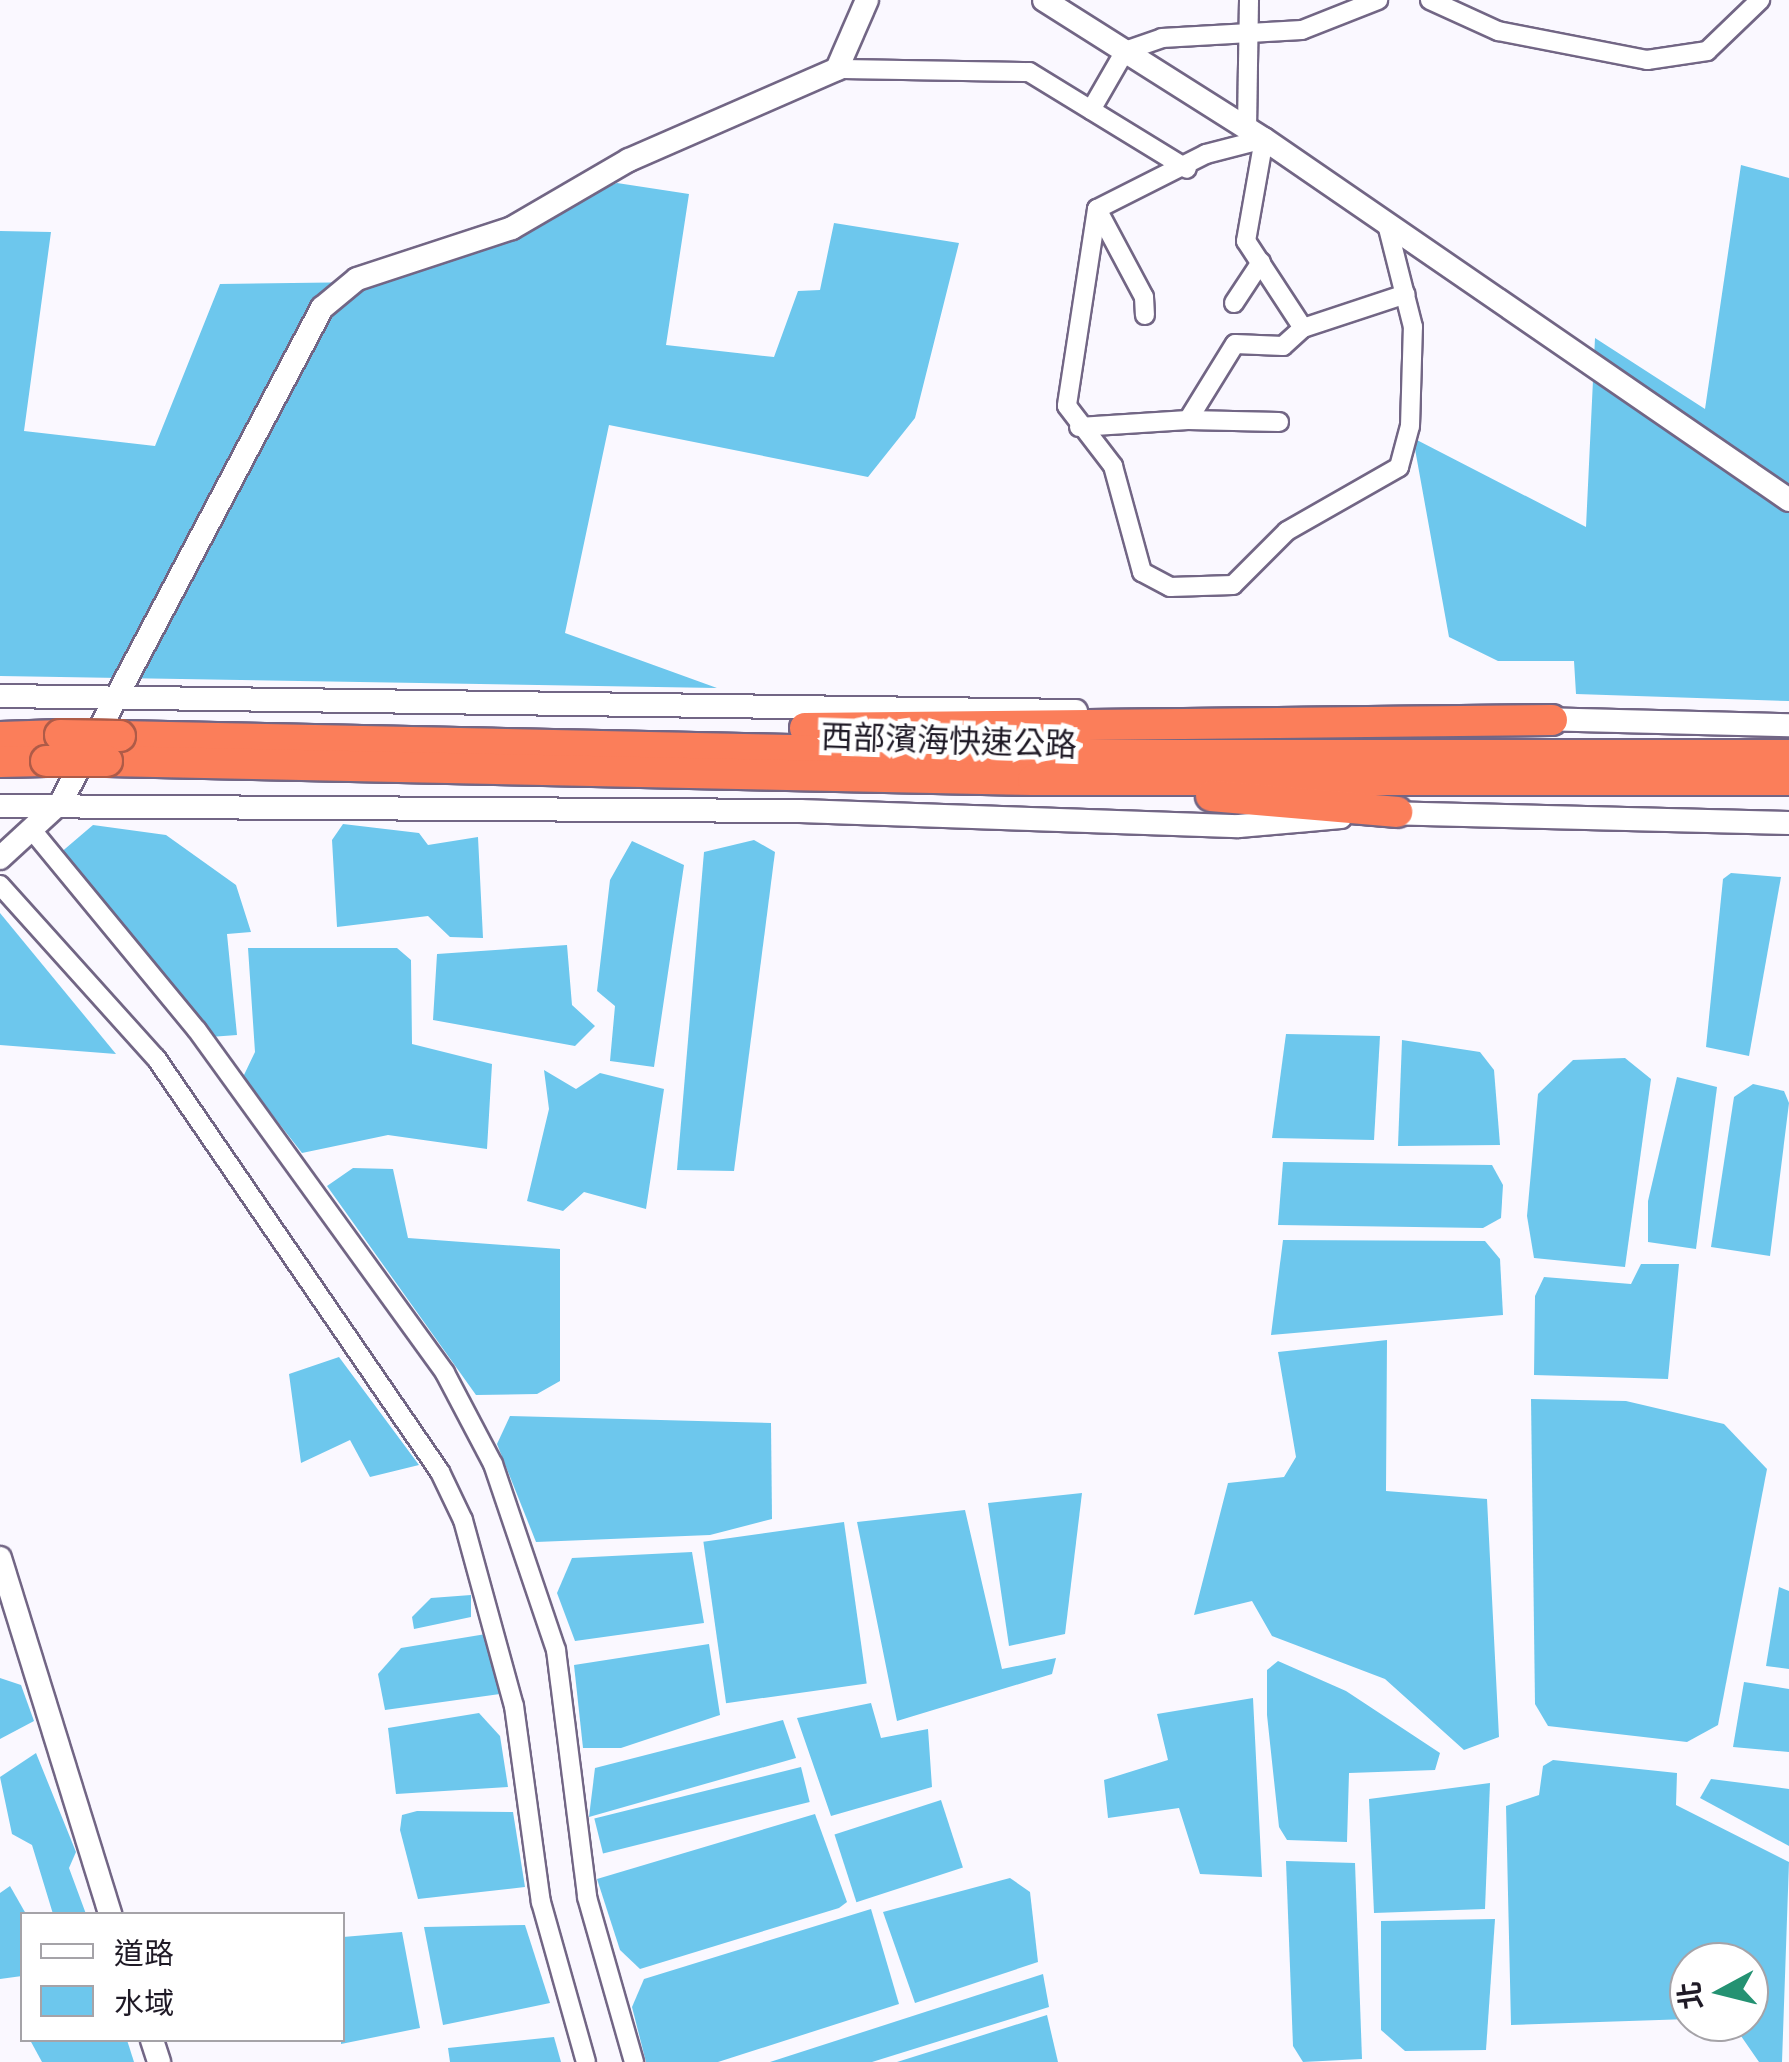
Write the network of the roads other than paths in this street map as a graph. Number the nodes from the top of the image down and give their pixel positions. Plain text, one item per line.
1 (867, 0) edge
2 (1044, 0) edge
3 (1249, 0) edge
4 (1378, 0) edge
5 (1430, 0) edge
6 (1760, 0) edge
7 (1252, 36) junction
8 (1125, 51) junction
9 (838, 69) junction
10 (1090, 110) junction
11 (1256, 134) junction
12 (1188, 170) junction
13 (1097, 209) junction
14 (1388, 228) junction
15 (1261, 262) junction
16 (1406, 294) junction
17 (1234, 304) dead end
18 (1145, 316) dead end
19 (1303, 328) junction
20 (1188, 420) junction
21 (1279, 422) dead end
22 (1079, 427) junction
23 (1789, 500) edge
24 (113, 695) junction
25 (0, 696) edge
26 (1552, 720) junction
27 (1789, 725) edge
28 (0, 737) edge
29 (53, 748) junction
30 (445, 753) junction
31 (1789, 755) edge
32 (0, 762) edge
33 (1789, 780) edge
34 (61, 802) junction
35 (4, 806) edge
36 (1396, 812) junction
37 (1789, 822) edge
38 (30, 833) junction
39 (0, 858) edge
40 (0, 885) edge
41 (0, 1558) edge
42 (109, 1912) edge
43 (586, 2062) edge
44 (634, 2062) edge

1 - 9 street
2 - 8 street
3 - 7 street
4 - 7 street
5 - 6 street
7 - 8 street
7 - 11 street
8 - 10 street
8 - 11 street
9 - 10 street
9 - 24 street
10 - 12 street
11 - 12 street
11 - 14 street
11 - 15 street
12 - 13 street
13 - 18 street
13 - 22 street
14 - 16 street
14 - 23 street
15 - 17 street
15 - 19 street
16 - 19 street
16 - 22 street
19 - 20 street
20 - 21 street
20 - 22 street
24 - 25 street
24 - 26 street
24 - 34 street
26 - 27 street
26 - 30 highway
28 - 29 highway
29 - 30 highway, 西部濱海快速公路, bridge
29 - 32 highway
30 - 31 highway, 西部濱海快速公路
30 - 33 highway, 西部濱海快速公路
30 - 36 highway
34 - 35 street
34 - 36 street
34 - 38 street
36 - 37 street
38 - 39 street
38 - 44 street
40 - 43 street
41 - 42 street

